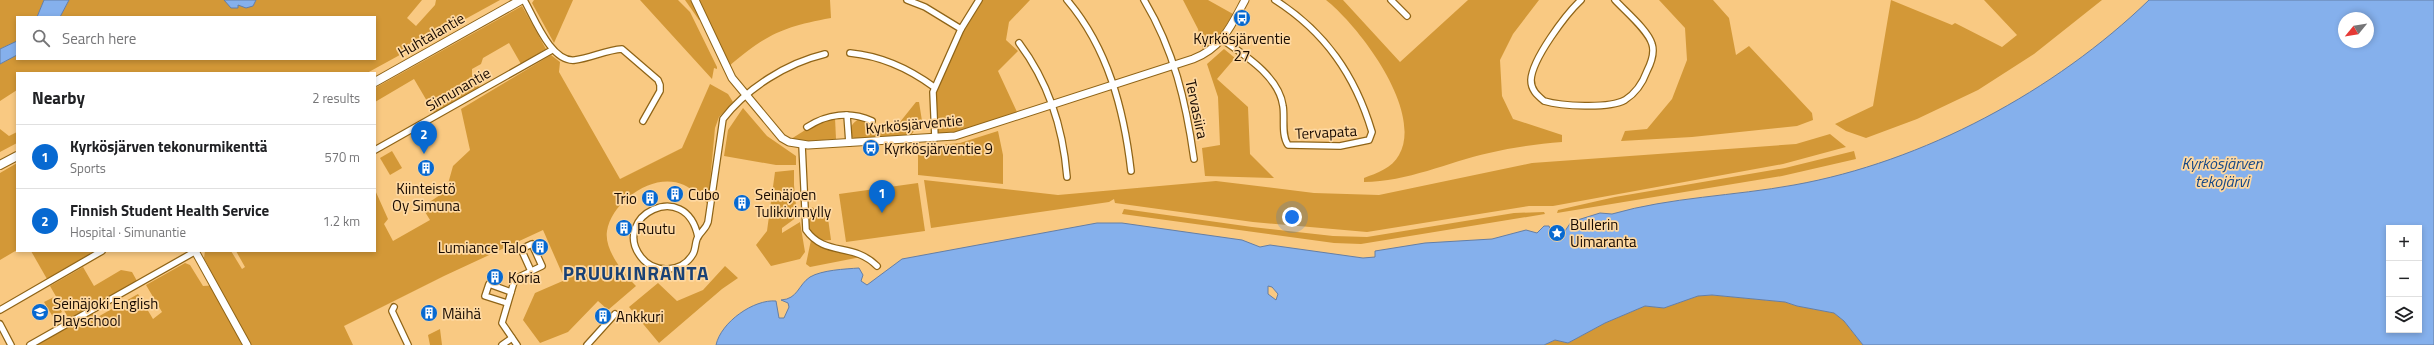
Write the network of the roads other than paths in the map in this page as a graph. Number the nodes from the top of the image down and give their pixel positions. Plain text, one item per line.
1 (521, 0) edge
2 (524, 0) edge
3 (696, 0) edge
4 (907, 0) edge
5 (979, 0) edge
6 (1067, 0) edge
7 (1144, 0) edge
8 (1245, 0) edge
9 (1275, 0) edge
10 (1391, 0) edge
11 (1581, 0) edge
12 (1614, 0) edge
13 (1407, 16) dead end
14 (961, 29) junction
15 (1223, 40) junction
16 (1018, 43) dead end
17 (552, 50) junction
18 (850, 53) dead end
19 (825, 54) dead end
20 (1174, 65) junction
21 (376, 81) edge
22 (1114, 85) junction
23 (934, 87) junction
24 (747, 96) junction
25 (1053, 105) junction
26 (847, 115) junction
27 (643, 121) dead end
28 (872, 121) dead end
29 (807, 127) dead end
30 (935, 138) junction
31 (849, 143) junction
32 (802, 145) junction
33 (376, 149) edge
34 (16, 157) edge
35 (1194, 159) dead end
36 (0, 165) edge
37 (1131, 171) dead end
38 (1067, 178) dead end
39 (698, 237) junction
40 (100, 252) edge
41 (193, 252) edge
42 (196, 252) edge
43 (877, 266) dead end
44 (531, 271) junction
45 (511, 292) junction
46 (507, 303) junction
47 (394, 307) dead end
48 (0, 310) edge
49 (615, 314) dead end
50 (0, 324) edge
51 (512, 338) junction
52 (11, 345) edge
53 (30, 345) edge
54 (246, 345) edge
55 (408, 345) edge
56 (502, 345) edge
57 (517, 345) edge
58 (587, 345) edge

1 - 21 main road, Huhtalantie
2 - 17 street
3 - 24 street, Kyrkösjärventie
4 - 14 street
5 - 14 street
6 - 22 street
7 - 20 street, Tervasiira
8 - 15 street, Kyrkösjärventie
9 - 15 street, Tervapata
10 - 13 street
11 - 12 street
14 - 23 street
15 - 20 street, Kyrkösjärventie
16 - 25 street
17 - 27 street
17 - 33 street, Simunantie
18 - 23 street
19 - 24 street
20 - 22 street, Kyrkösjärventie
20 - 35 street, Tervasiira
22 - 25 street, Kyrkösjärventie
22 - 37 street
23 - 30 street
24 - 32 street, Kyrkösjärventie
24 - 39 street
25 - 30 street, Kyrkösjärventie
25 - 38 street
26 - 28 street
26 - 29 street
26 - 31 street
30 - 31 street, Kyrkösjärventie
31 - 32 street, Kyrkösjärventie
32 - 43 street
34 - 36 main road
39 - 39 street
40 - 48 street
41 - 53 street
42 - 54 street
44 - 44 street
44 - 45 street
45 - 46 street
45 - 46 street
46 - 51 street
47 - 55 street
49 - 58 street
50 - 52 street
51 - 56 street
51 - 57 street

